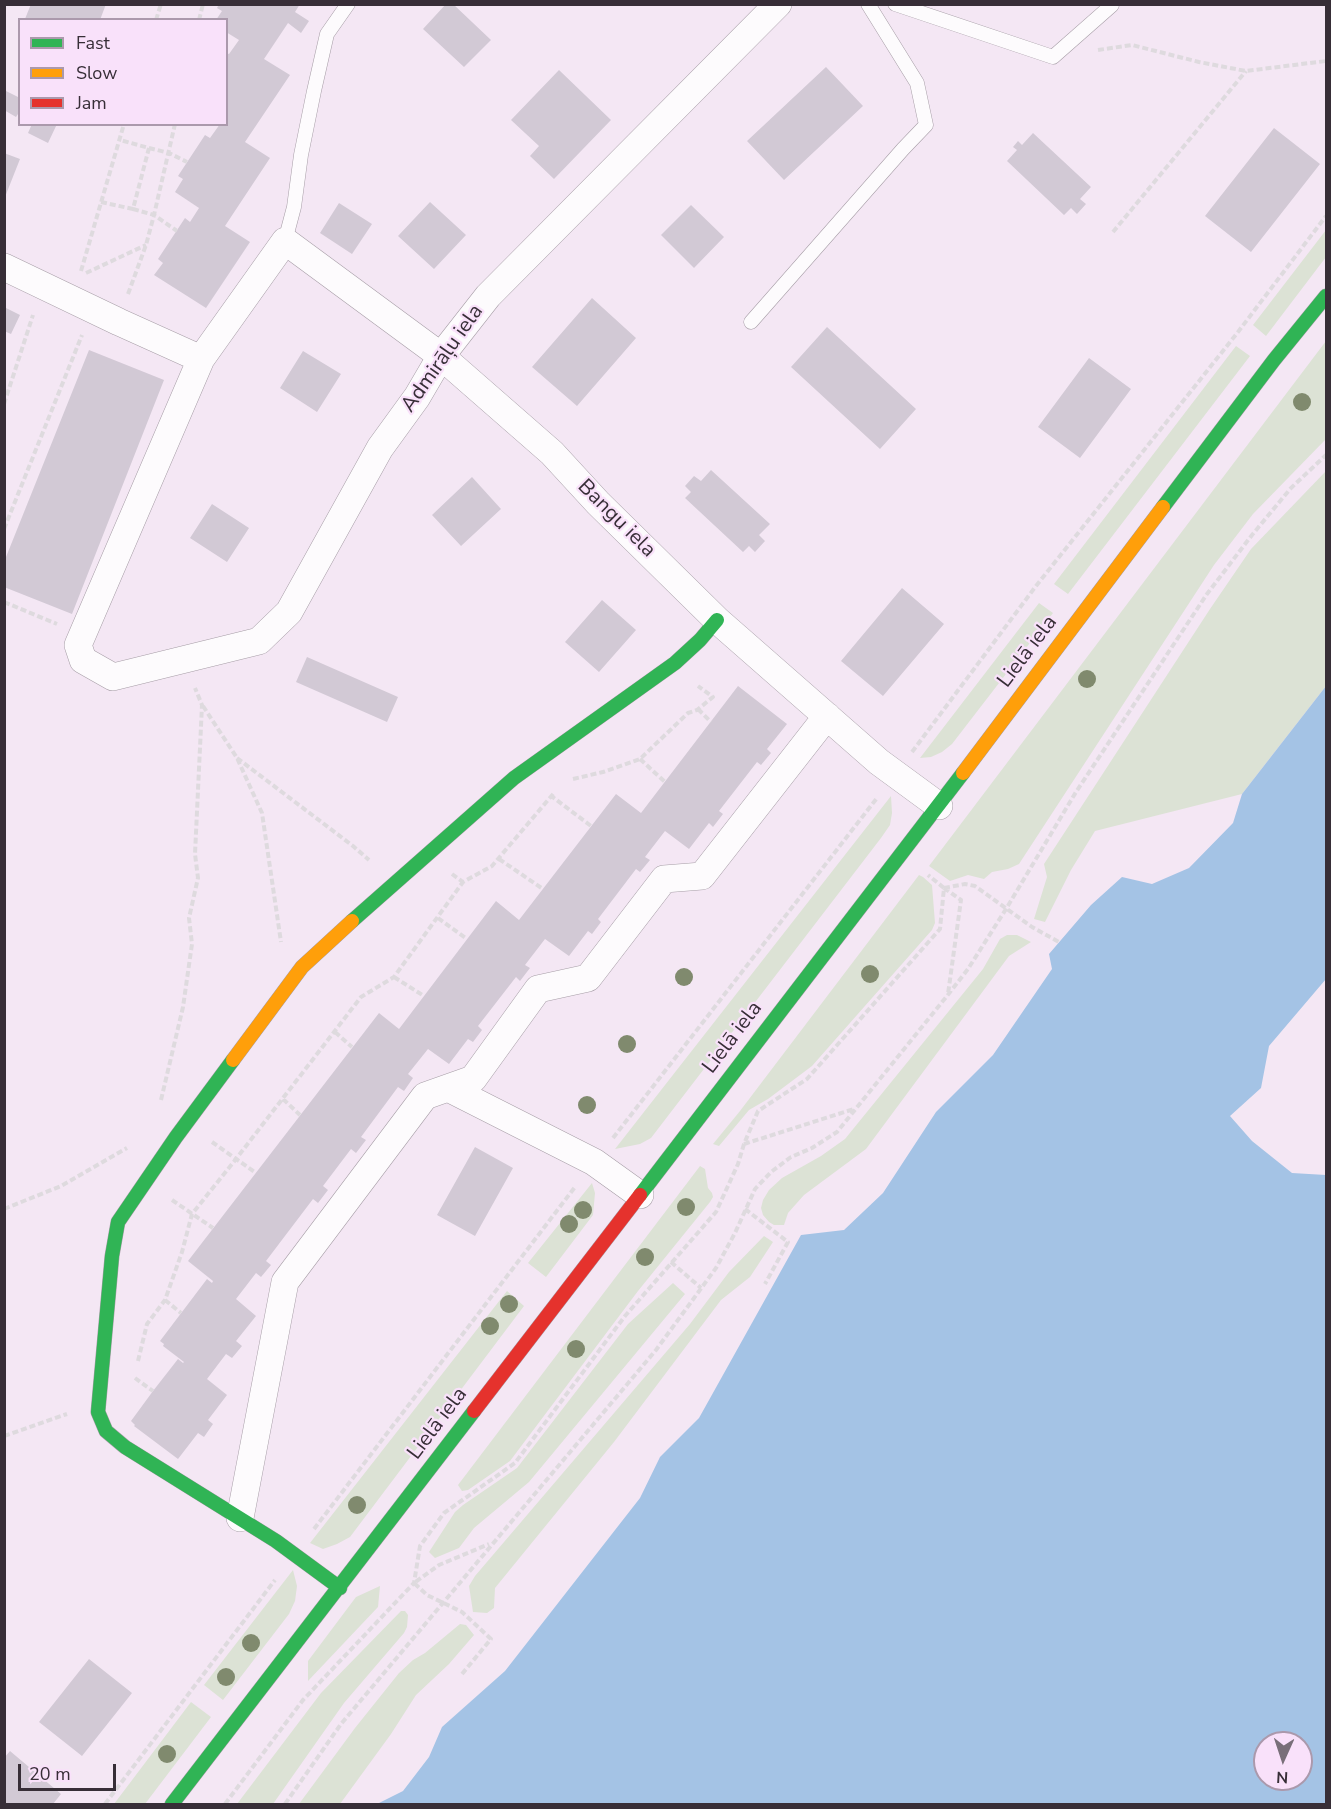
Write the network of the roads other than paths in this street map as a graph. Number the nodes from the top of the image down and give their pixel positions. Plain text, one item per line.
1 (348, 4) edge
2 (778, 4) edge
3 (868, 4) edge
4 (895, 4) edge
5 (1112, 5) edge
6 (285, 241) junction
7 (4, 267) edge
8 (1326, 296) edge
9 (751, 322) dead end
10 (441, 356) junction
11 (201, 359) junction
12 (717, 620) junction
13 (827, 716) junction
14 (939, 806) junction
15 (448, 1088) junction
16 (640, 1195) junction
17 (240, 1518) junction
18 (339, 1588) junction
19 (172, 1804) edge

1 - 6 lane
2 - 10 street, Admirāļu iela
3 - 9 lane
4 - 5 lane
6 - 10 street, Bangu iela
6 - 11 street
7 - 11 street
8 - 14 street, Lielā iela
10 - 11 street, Admirāļu iela
10 - 12 street, Bangu iela
12 - 13 street, Bangu iela
12 - 17 street
13 - 14 street, Bangu iela
13 - 15 street
14 - 16 street, Lielā iela
15 - 16 street
15 - 17 street
16 - 18 street, Lielā iela
17 - 18 street
18 - 19 street, Lielā iela

